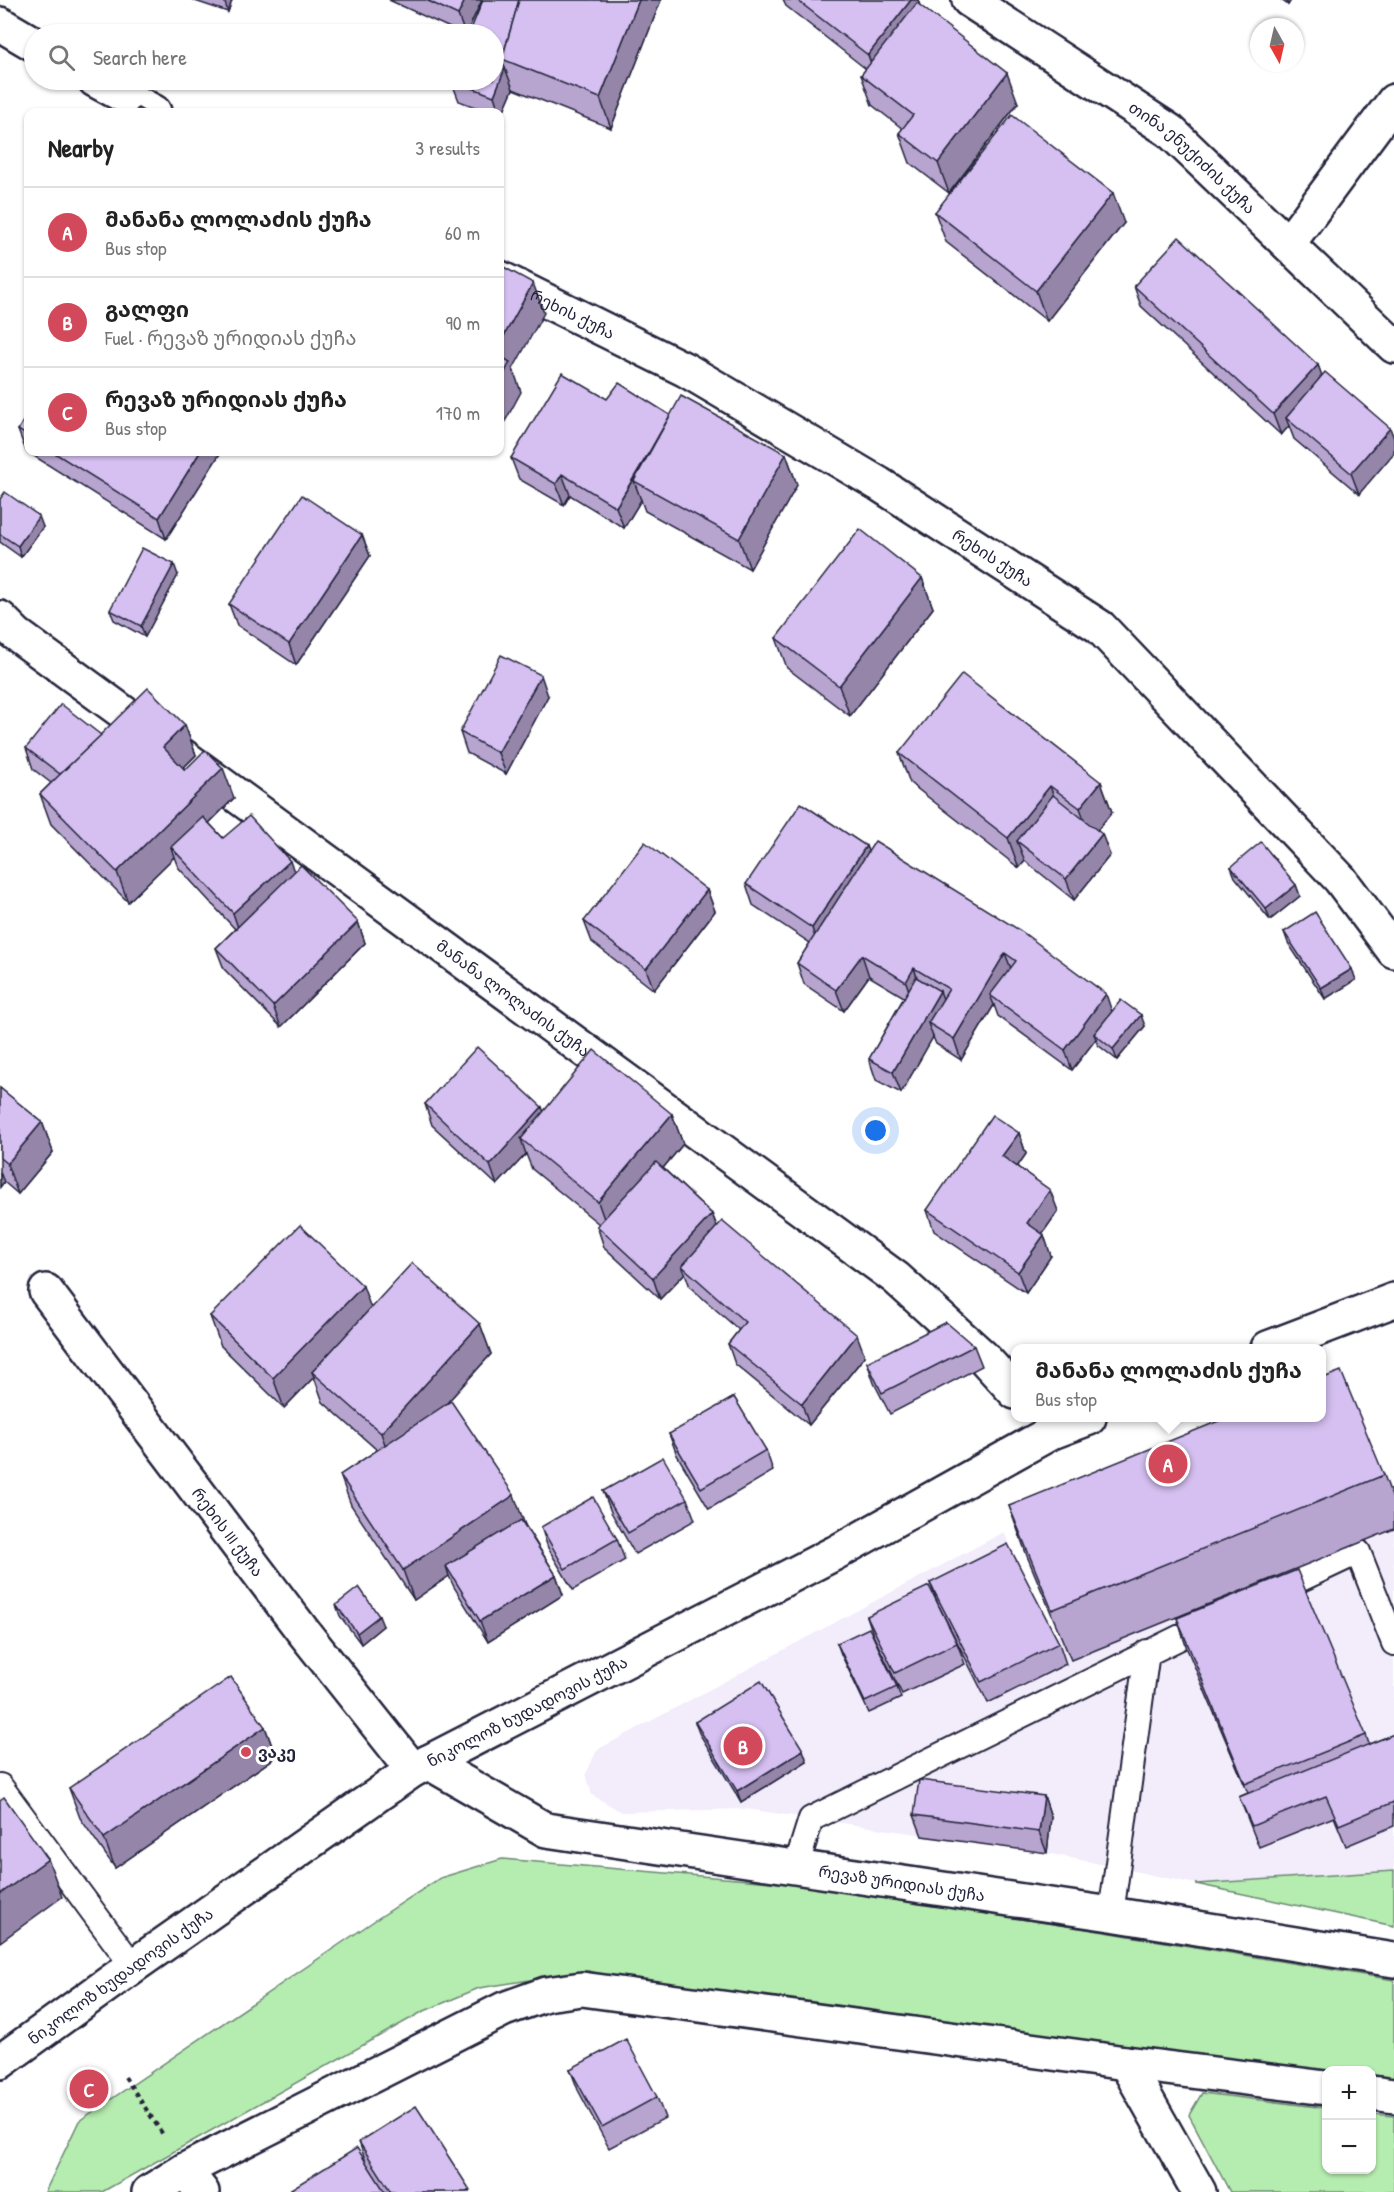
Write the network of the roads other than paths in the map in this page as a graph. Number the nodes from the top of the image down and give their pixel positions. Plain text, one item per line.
1 (969, 0) edge
2 (0, 24) edge
3 (24, 38) edge
4 (113, 90) edge
5 (1394, 101) edge
6 (147, 108) edge
7 (1288, 244) junction
8 (504, 280) edge
9 (1394, 346) edge
10 (0, 618) edge
11 (1394, 951) edge
12 (46, 1291) dead end
13 (1394, 1300) edge
14 (1278, 1344) edge
15 (1011, 1388) edge
16 (1064, 1422) edge
17 (1045, 1425) edge
18 (1394, 1643) edge
19 (1147, 1652) junction
20 (421, 1766) junction
21 (0, 1786) edge
22 (796, 1867) junction
23 (1111, 1914) junction
24 (1394, 1960) edge
25 (133, 1966) junction
26 (0, 2062) edge
27 (1126, 2063) junction
28 (1322, 2088) edge
29 (1376, 2094) edge
30 (1394, 2096) edge
31 (185, 2168) edge
32 (149, 2192) edge
33 (1199, 2192) edge

1 - 7 street, თინა ენუქიძის ქუჩა
2 - 3 street
4 - 6 street
5 - 7 street
7 - 9 street, თინა ენუქიძის ქუჩა
8 - 11 street, რეხის ქუჩა
10 - 15 street, მანანა ლოლაძის ქუჩა
12 - 20 street, რეხის III ქუჩა
13 - 14 street
16 - 17 street, ნიკოლოზ ხუდადოვის ქუჩა
17 - 20 street, ნიკოლოზ ხუდადოვის ქუჩა
18 - 19 lane
19 - 22 lane
19 - 23 lane
20 - 22 street, რევაზ ურიდიას ქუჩა
20 - 25 street, ნიკოლოზ ხუდადოვის ქუჩა
21 - 25 lane
22 - 23 street, რევაზ ურიდიას ქუჩა
23 - 24 street, რევაზ ურიდიას ქუჩა
25 - 26 street, ნიკოლოზ ხუდადოვის ქუჩა
27 - 28 street
27 - 31 street
27 - 33 street
29 - 30 street
31 - 32 street

